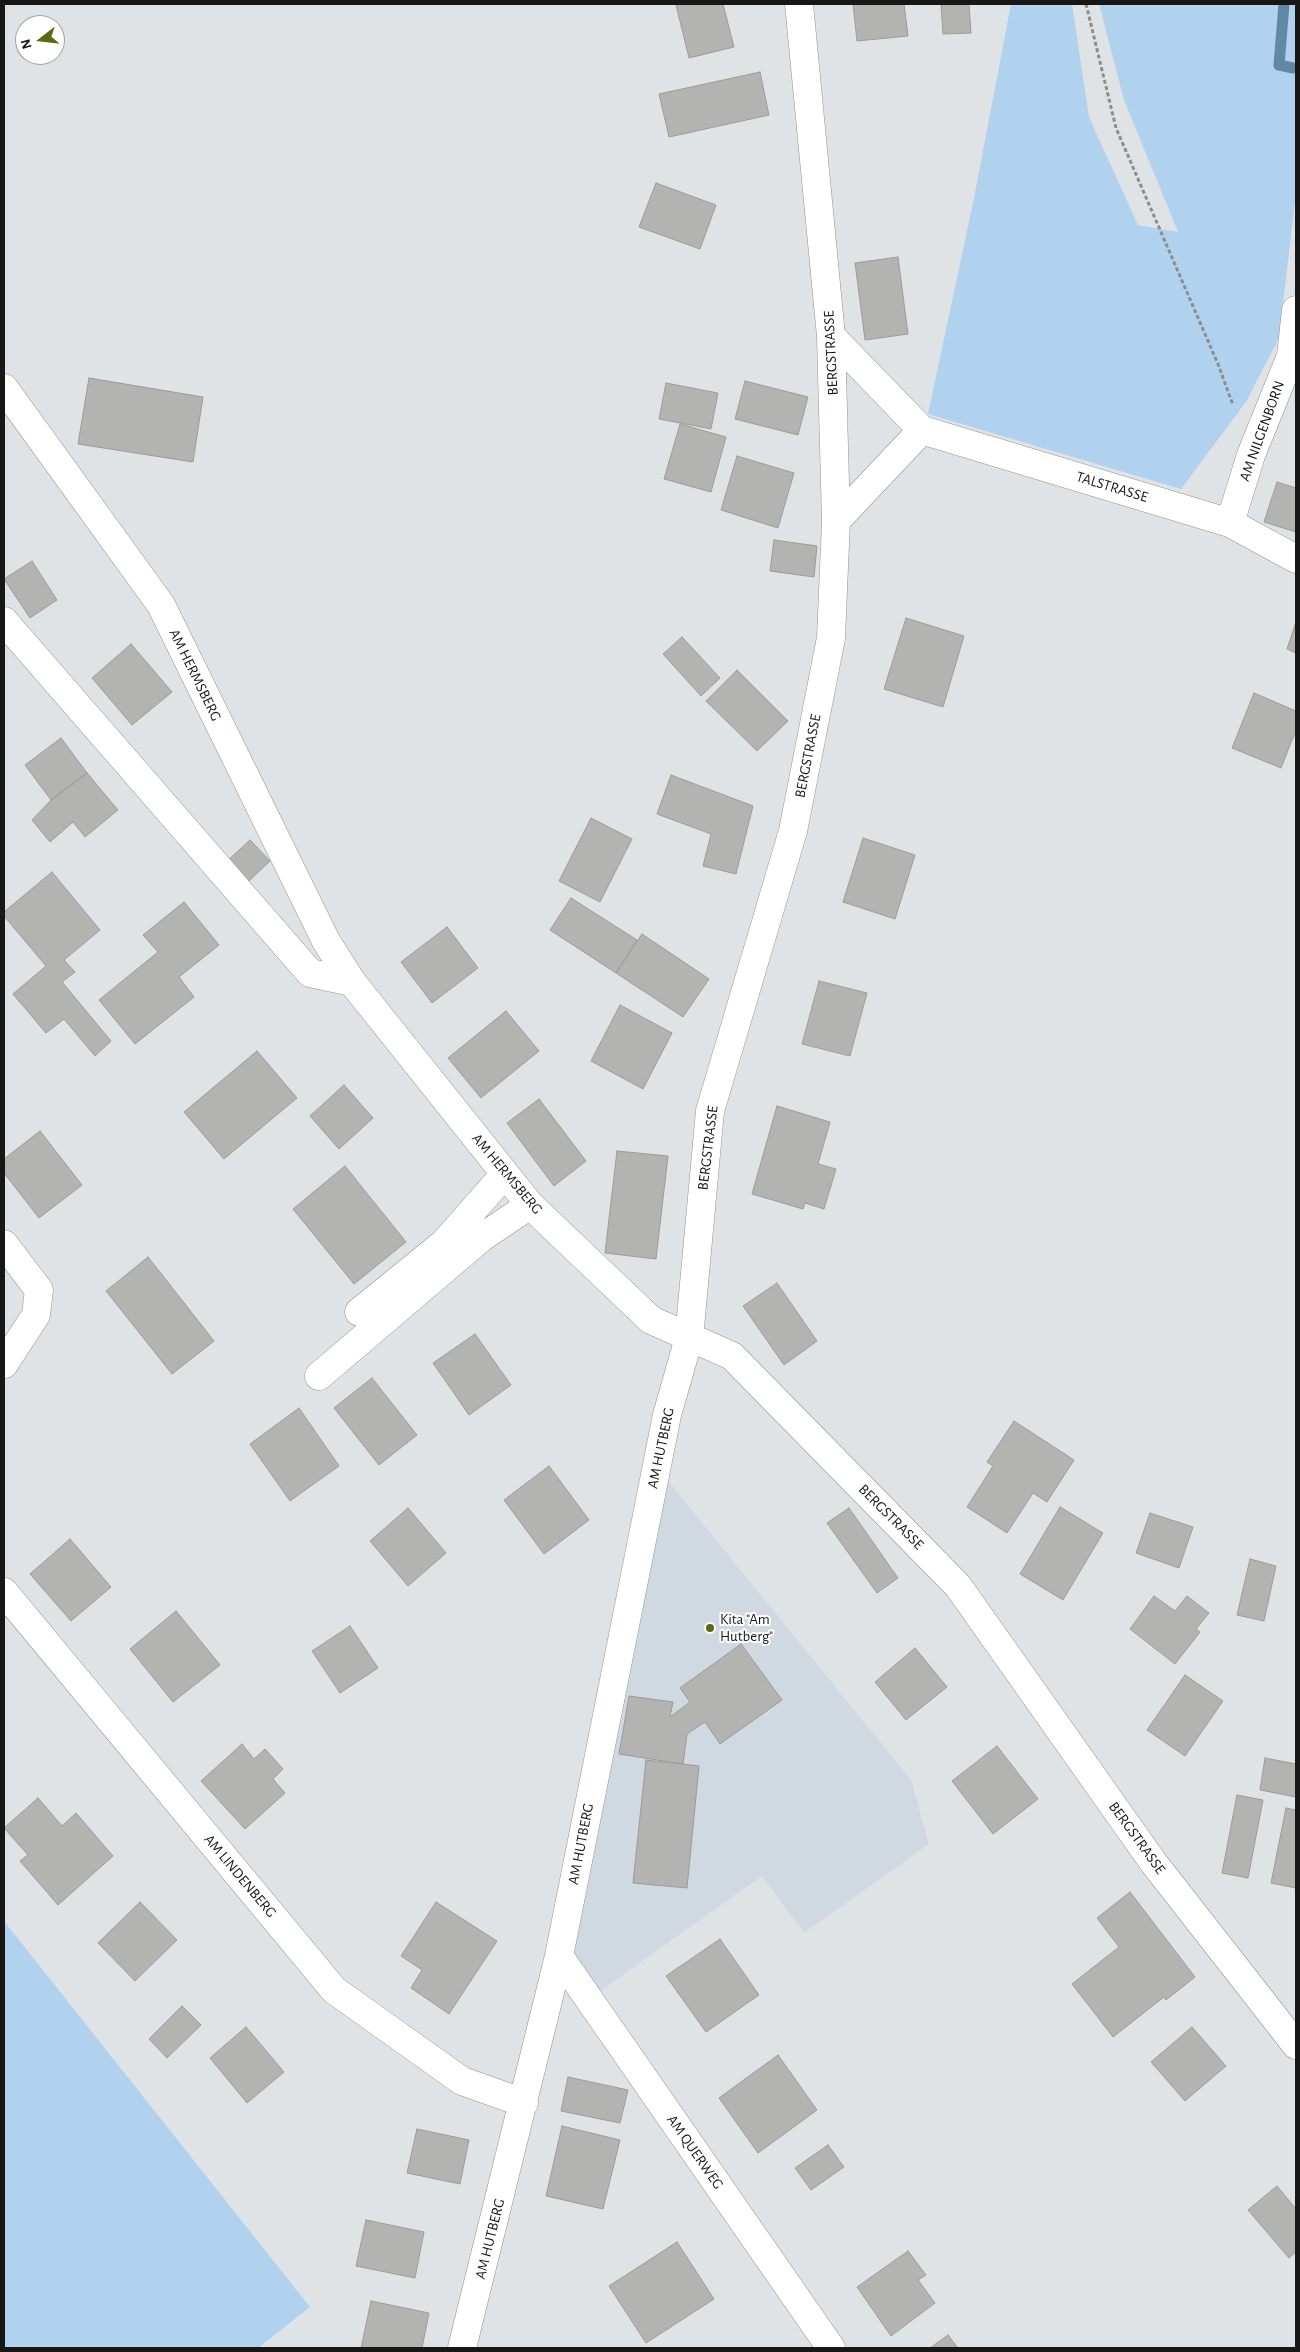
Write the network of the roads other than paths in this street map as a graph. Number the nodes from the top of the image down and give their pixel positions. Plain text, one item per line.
1 (799, 4) edge
2 (1296, 310) edge
3 (831, 336) junction
4 (4, 388) edge
5 (922, 430) junction
6 (836, 521) junction
7 (1230, 523) junction
8 (1296, 560) edge
9 (4, 621) edge
10 (352, 982) junction
11 (505, 1174) junction
12 (530, 1204) junction
13 (4, 1244) edge
14 (359, 1312) dead end
15 (689, 1338) junction
16 (4, 1364) edge
17 (319, 1376) dead end
18 (4, 1592) edge
19 (558, 1956) junction
20 (1296, 2045) edge
21 (524, 2103) junction
22 (462, 2348) edge
23 (831, 2348) edge

1 - 3 street, BERGSTRASSE
2 - 7 street, AM NILGENBORN
3 - 5 street, TALSTRASSE
3 - 6 street, BERGSTRASSE
4 - 10 street, AM HERMSBERG
5 - 6 street
5 - 7 street, TALSTRASSE
6 - 15 street, BERGSTRASSE
7 - 8 street, TALSTRASSE
9 - 10 street
10 - 11 street, AM HERMSBERG
11 - 12 street, AM HERMSBERG
11 - 14 street
12 - 15 street, AM HERMSBERG
12 - 17 street
13 - 16 street
15 - 19 street, AM HUTBERG
15 - 20 street, BERGSTRASSE
18 - 21 street, AM LINDENBERG
19 - 21 street, AM HUTBERG
19 - 23 street, AM QUERWEG
21 - 22 street, AM HUTBERG

